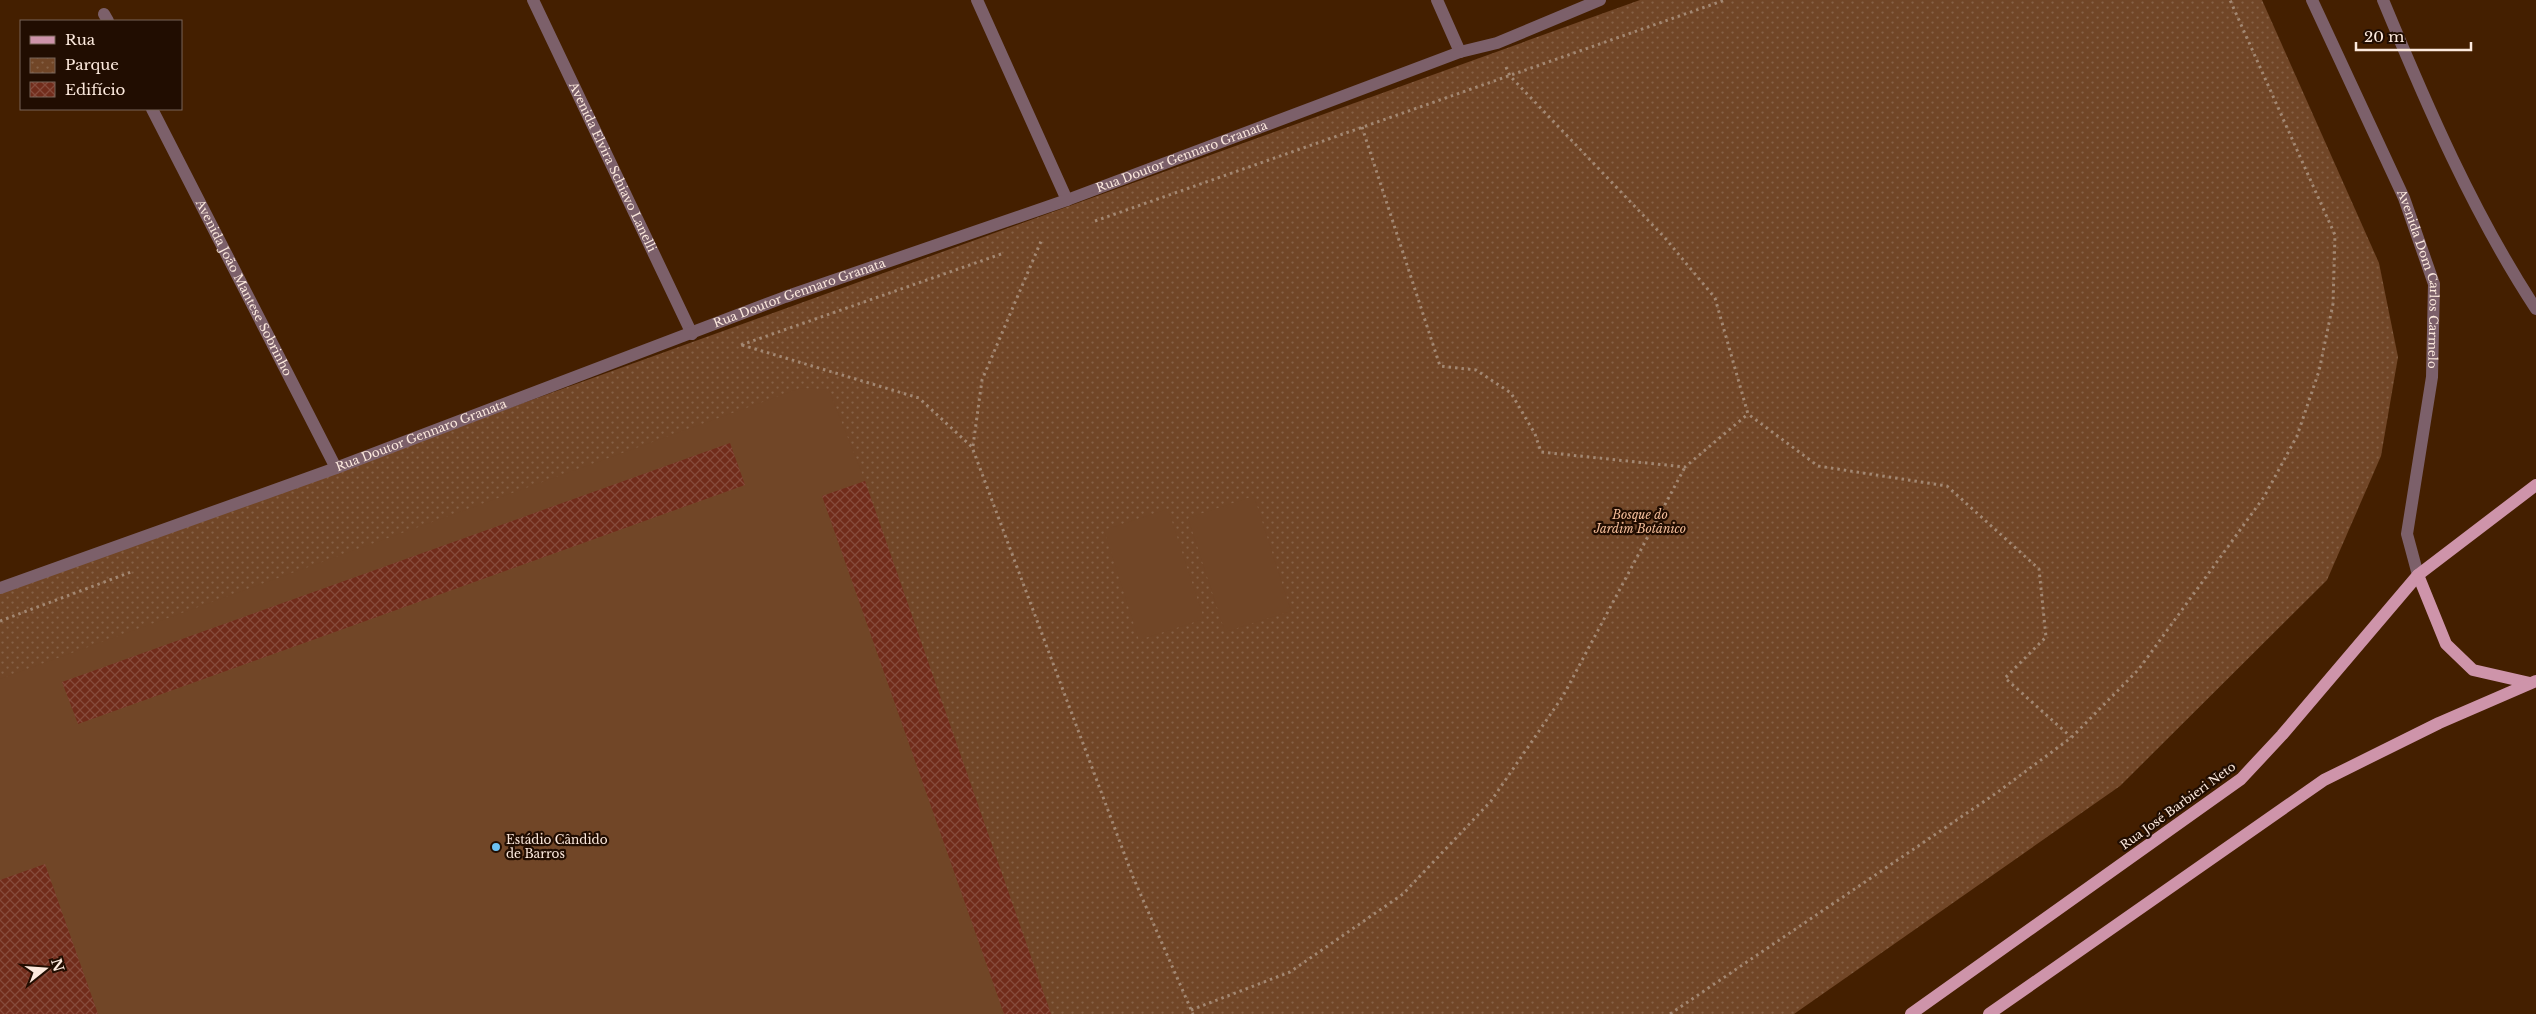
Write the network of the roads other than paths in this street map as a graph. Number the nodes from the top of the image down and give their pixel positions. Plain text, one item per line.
1 (534, 0) edge
2 (977, 0) edge
3 (1437, 0) edge
4 (1600, 0) edge
5 (2312, 0) edge
6 (2383, 0) edge
7 (1460, 52) junction
8 (153, 110) edge
9 (1067, 200) junction
10 (2536, 309) edge
11 (692, 334) junction
12 (336, 468) junction
13 (2536, 485) edge
14 (2418, 575) junction
15 (0, 588) edge
16 (2533, 682) edge
17 (1911, 1014) edge
18 (1989, 1014) edge

1 - 11 street, Avenida Elvira Schiavo Lanelli
2 - 9 street
3 - 7 street
4 - 7 street, Rua Doutor Gennaro Granata
5 - 14 street, Avenida Dom Carlos Carmelo
6 - 10 street
7 - 9 street, Rua Doutor Gennaro Granata
8 - 12 street, Avenida João Mantese Sobrinho
9 - 11 street, Rua Doutor Gennaro Granata
11 - 12 street, Rua Doutor Gennaro Granata
12 - 15 street, Rua Doutor Gennaro Granata
13 - 14 main road, Rua José Barbieri Neto
14 - 16 main road
14 - 17 main road, Rua José Barbieri Neto
16 - 18 main road

